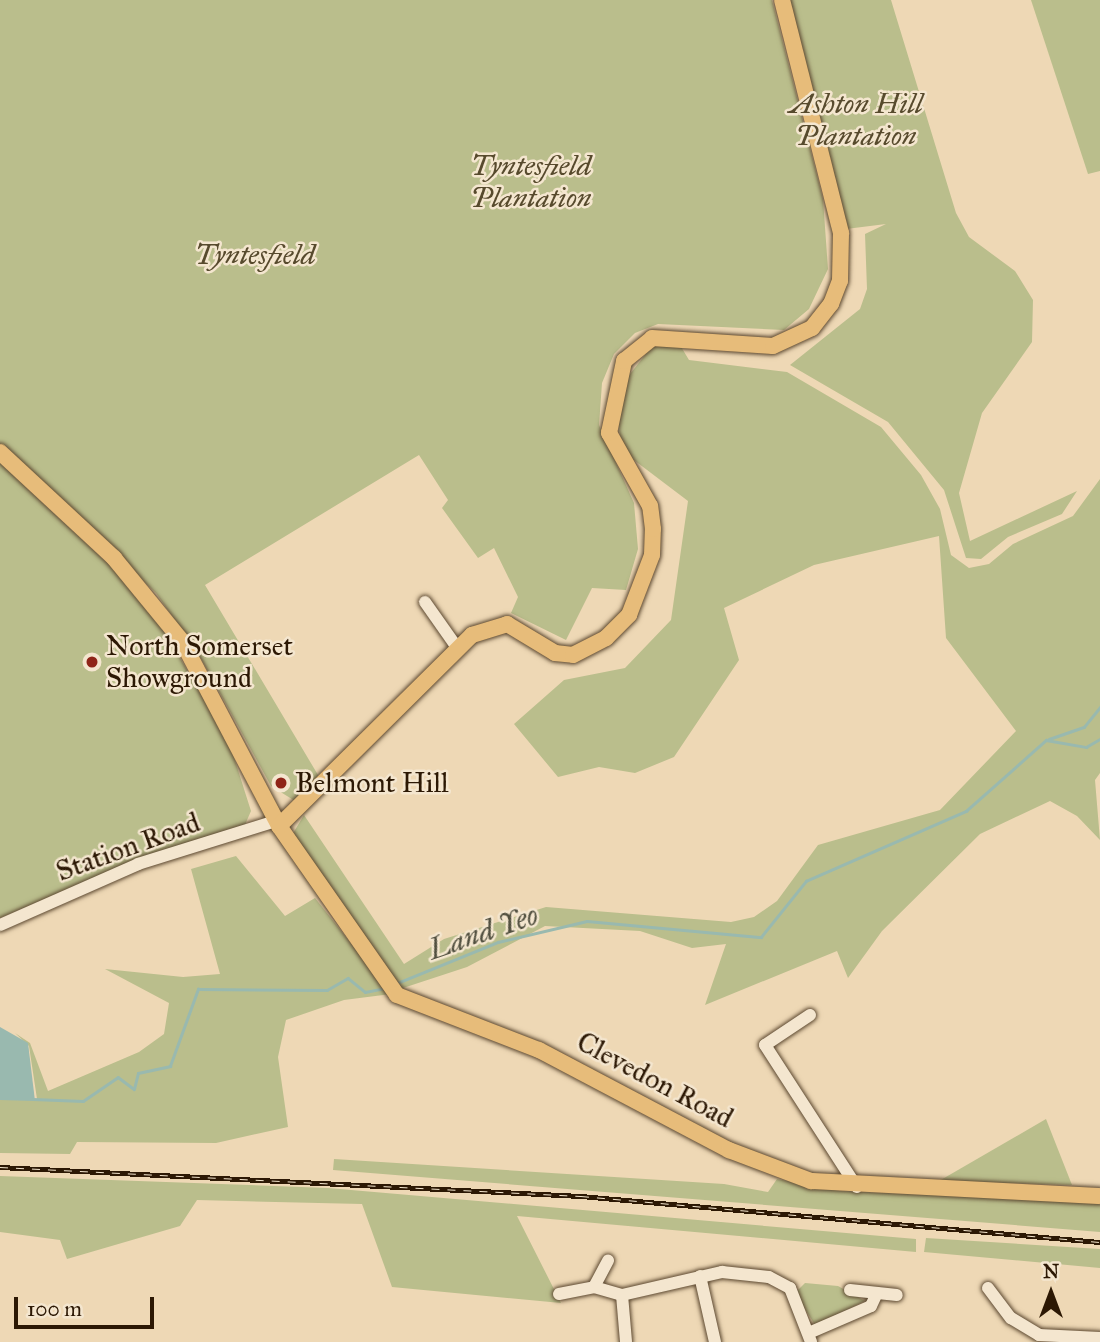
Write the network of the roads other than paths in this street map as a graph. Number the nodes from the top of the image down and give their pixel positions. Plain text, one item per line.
1 (782, 0) edge
2 (0, 452) edge
3 (425, 602) dead end
4 (458, 649) junction
5 (277, 824) junction
6 (0, 925) edge
7 (810, 1015) dead end
8 (858, 1187) junction
9 (1100, 1196) edge
10 (608, 1261) dead end
11 (700, 1276) junction
12 (594, 1287) junction
13 (988, 1288) dead end
14 (850, 1290) dead end
15 (877, 1293) junction
16 (559, 1294) dead end
17 (622, 1295) junction
18 (897, 1295) dead end
19 (811, 1337) edge
20 (1100, 1338) edge
21 (626, 1342) edge
22 (715, 1342) edge

1 - 4 main road
2 - 5 main road, Clevedon Road
3 - 4 street
4 - 5 main road
5 - 6 street, Station Road
5 - 8 main road, Clevedon Road
7 - 8 street
8 - 9 main road, Clevedon Road
10 - 12 street
11 - 17 street
11 - 19 street
11 - 22 street
12 - 16 street
12 - 17 street
13 - 20 street
14 - 15 street
15 - 18 street
15 - 19 street
17 - 21 street

